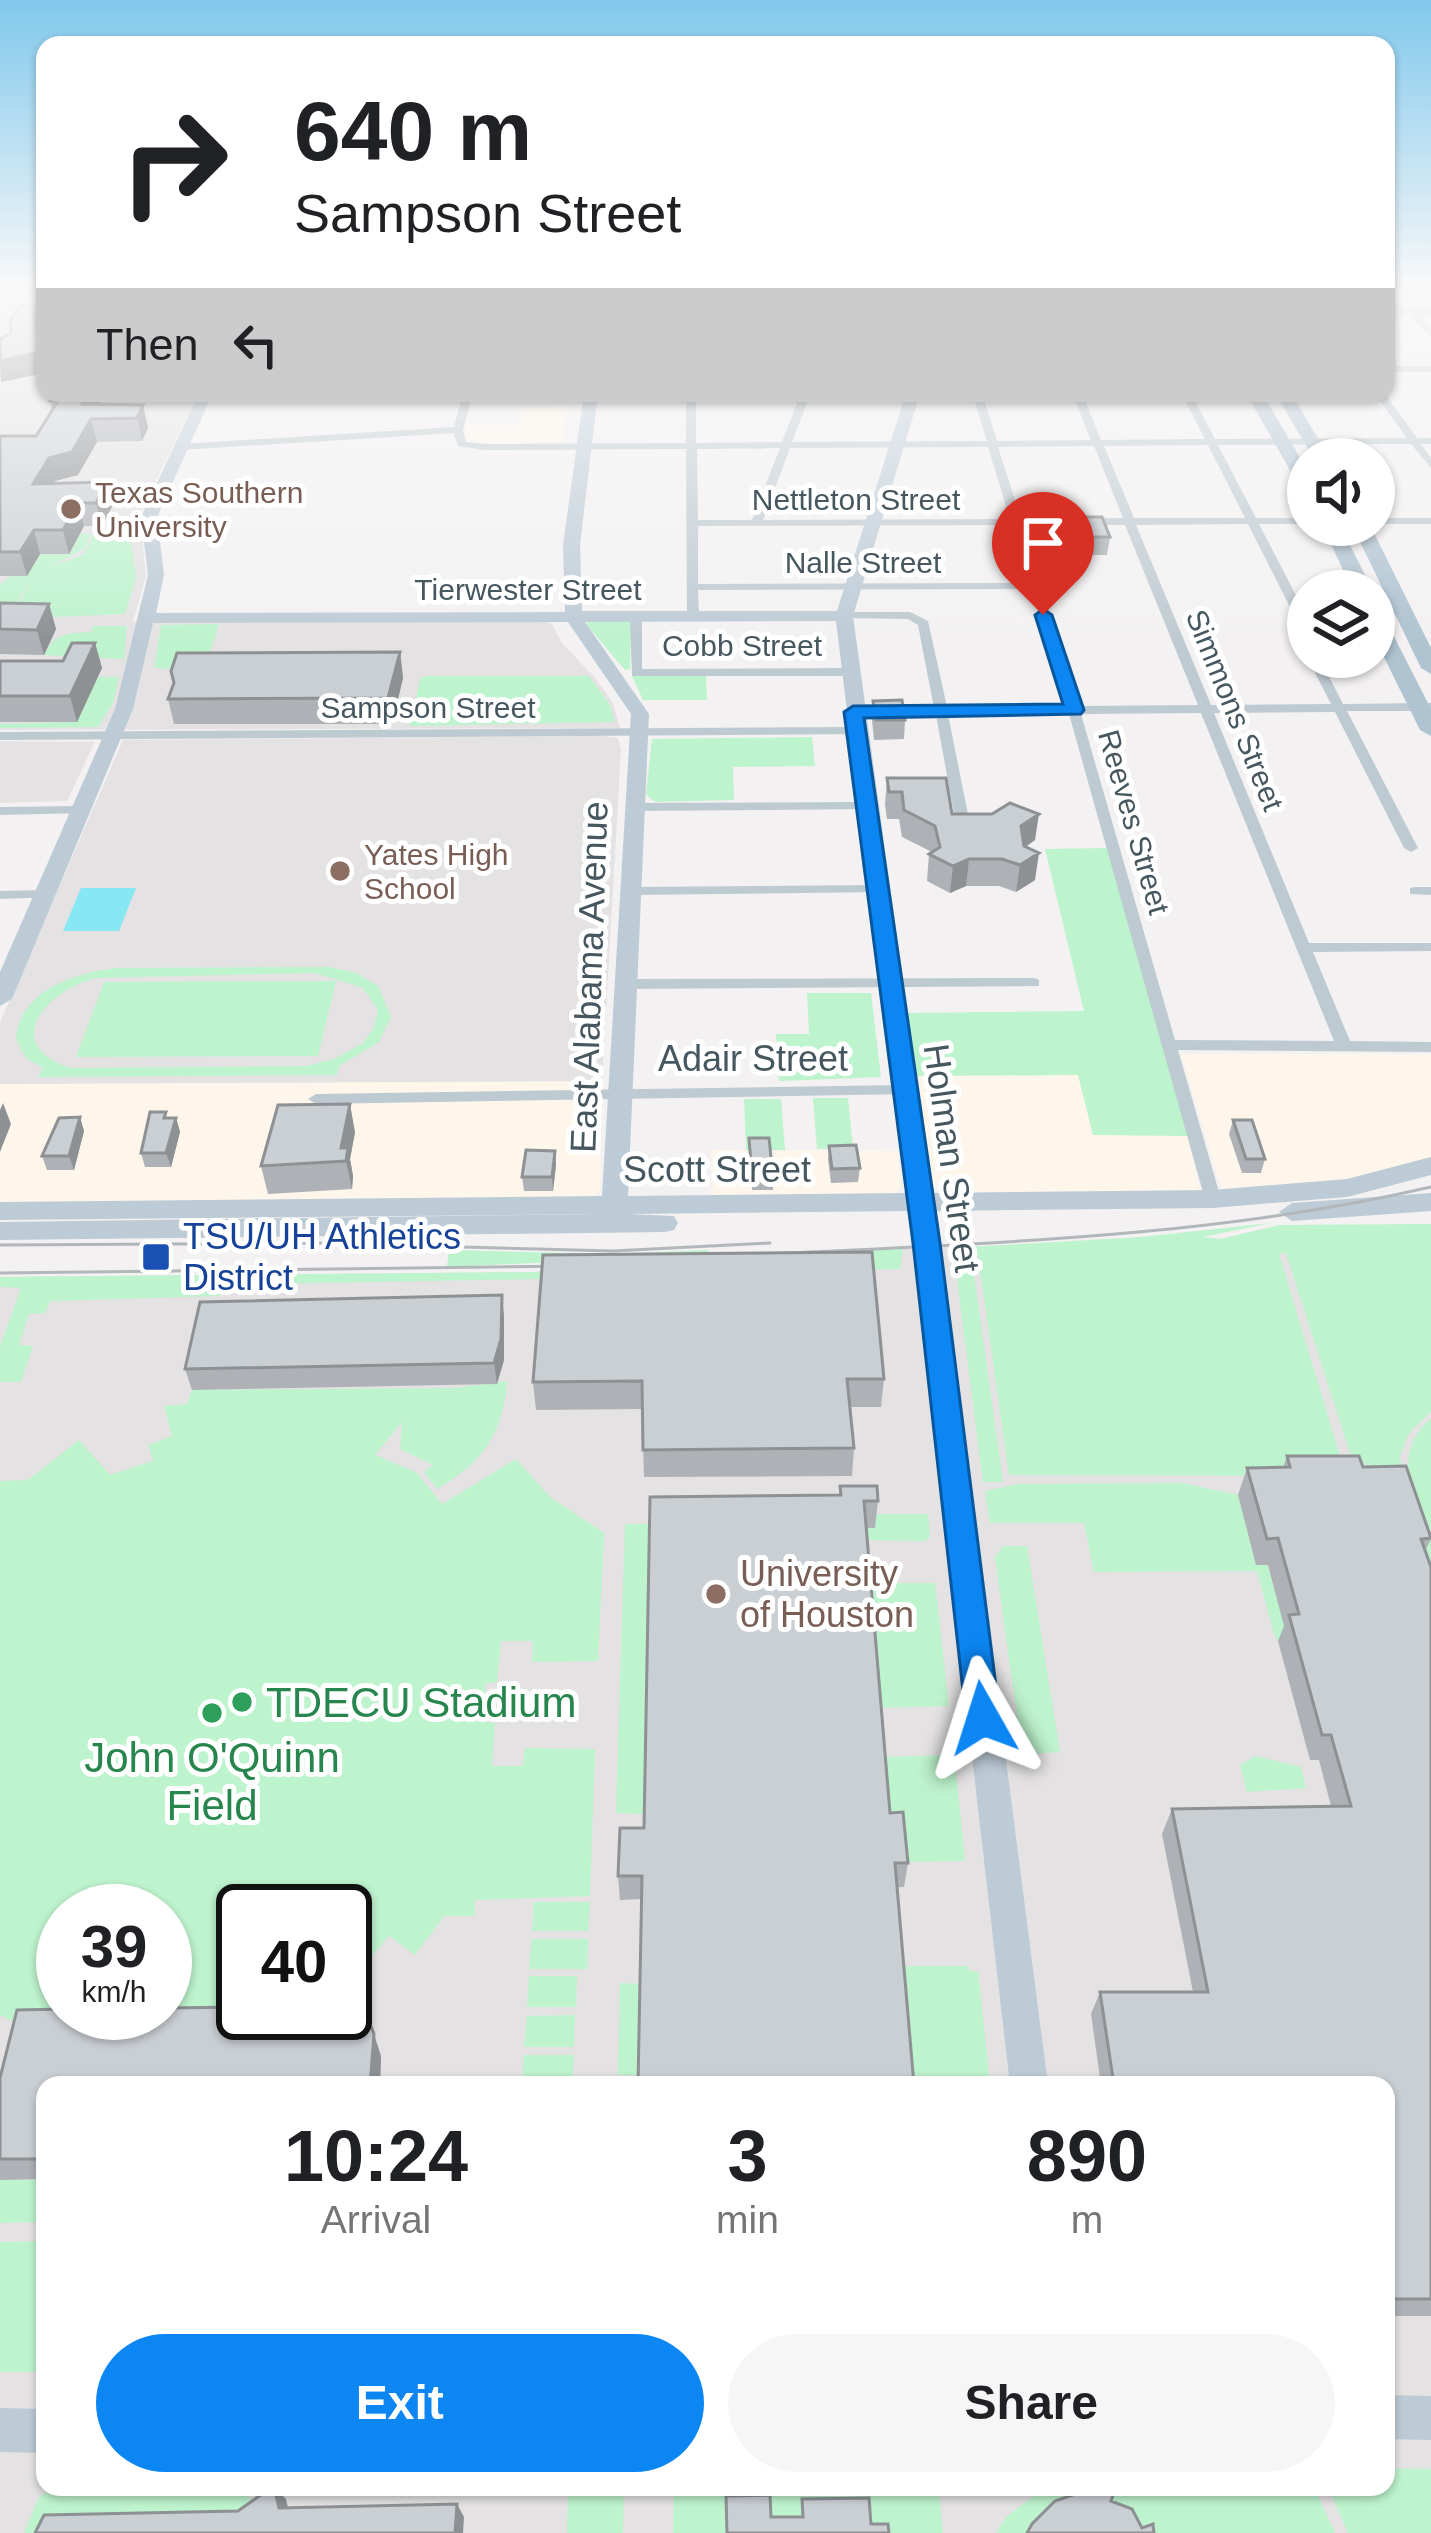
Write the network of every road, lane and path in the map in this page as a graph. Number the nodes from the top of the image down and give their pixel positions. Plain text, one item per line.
1 (199, 407) edge
2 (464, 407) edge
3 (575, 407) edge
4 (587, 407) edge
5 (691, 407) edge
6 (800, 407) edge
7 (909, 407) edge
8 (981, 407) edge
9 (1083, 407) edge
10 (1194, 407) edge
11 (1263, 407) edge
12 (1291, 407) edge
13 (1389, 407) edge
14 (458, 430) junction
15 (1309, 438) edge
16 (1395, 441) edge
17 (1414, 441) junction
18 (1431, 441) edge
19 (1213, 442) junction
20 (1282, 442) junction
21 (1287, 442) edge
22 (1097, 443) junction
23 (896, 444) junction
24 (992, 444) junction
25 (692, 445) junction
26 (785, 445) junction
27 (577, 446) junction
28 (180, 447) junction
29 (1287, 450) edge
30 (1431, 465) edge
31 (1250, 520) junction
32 (1128, 521) junction
33 (1287, 521) edge
34 (1395, 521) edge
35 (1431, 521) edge
36 (1016, 522) junction
37 (692, 523) junction
38 (756, 523) junction
39 (872, 523) junction
40 (1371, 546) edge
41 (854, 586) junction
42 (1033, 586) junction
43 (1287, 586) edge
44 (693, 587) junction
45 (1403, 611) junction
46 (1395, 612) edge
47 (693, 615) junction
48 (565, 616) junction
49 (636, 616) junction
50 (844, 616) junction
51 (146, 618) junction
52 (1395, 653) edge
53 (1431, 668) edge
54 (848, 672) junction
55 (1324, 678) edge
56 (1424, 707) edge
57 (1339, 708) junction
58 (1074, 710) junction
59 (1205, 710) junction
60 (940, 711) junction
61 (854, 722) junction
62 (1431, 730) edge
63 (636, 733) junction
64 (0, 736) edge
65 (113, 736) junction
66 (867, 806) junction
67 (632, 807) junction
68 (80, 810) junction
69 (0, 811) edge
70 (962, 819) edge
71 (1411, 848) dead end
72 (877, 889) junction
73 (630, 891) junction
74 (45, 894) junction
75 (0, 895) edge
76 (1431, 947) edge
77 (1303, 948) junction
78 (1034, 983) dead end
79 (625, 984) junction
80 (890, 984) junction
81 (0, 999) edge
82 (1171, 1046) junction
83 (1344, 1047) junction
84 (1431, 1047) edge
85 (903, 1090) junction
86 (620, 1092) junction
87 (316, 1099) edge
88 (1431, 1166) edge
89 (1212, 1199) junction
90 (1431, 1202) edge
91 (0, 1211) edge
92 (921, 1212) junction
93 (615, 1215) junction
94 (117, 1220) junction
95 (0, 1232) edge
96 (1029, 2076) edge
97 (1395, 2416) edge
98 (1431, 2417) edge
99 (0, 2430) edge
100 (36, 2431) edge

1 - 28 street
2 - 14 street
3 - 27 street
4 - 27 street
5 - 25 street
6 - 26 street
7 - 23 street, Holman Street
8 - 24 street, Reeves Street
9 - 22 street, Simmons Street
10 - 19 street
11 - 20 main road
12 - 15 main road
13 - 17 street
14 - 27 street
14 - 28 street
16 - 17 street
17 - 18 street
17 - 30 street
19 - 20 street
19 - 22 street
19 - 31 street
20 - 21 street
20 - 29 main road
22 - 24 street
22 - 32 street, Simmons Street
23 - 24 street
23 - 26 street
23 - 39 street, Holman Street
24 - 36 street, Reeves Street
25 - 26 street
25 - 27 street
25 - 37 street
26 - 38 street
27 - 48 street
28 - 51 street
31 - 32 street, Nettleton Street
31 - 33 street, Nettleton Street
31 - 43 street
32 - 36 street, Nettleton Street
32 - 59 street, Simmons Street
34 - 35 street
36 - 39 street, Nettleton Street
36 - 42 street, Reeves Street
37 - 38 street, Nettleton Street
37 - 44 street
38 - 39 street, Nettleton Street
39 - 41 street, Holman Street
40 - 45 main road
41 - 42 street, Nalle Street
41 - 44 street, Nalle Street
41 - 50 street, Holman Street
42 - 58 street, Reeves Street
44 - 47 street
45 - 46 street
45 - 53 main road
47 - 49 street, Tierwester Street
47 - 50 street, Tierwester Street
48 - 49 street, Tierwester Street
48 - 51 street, Tierwester Street
48 - 63 street, East Alabama Avenue
49 - 54 street, Cobb Street
50 - 54 street, Holman Street
50 - 60 street, Tierwester Street
51 - 65 street
52 - 56 main road
54 - 61 street, Holman Street
55 - 57 street
56 - 57 street, Sampson Street
56 - 62 main road
57 - 59 street, Sampson Street
57 - 71 street
58 - 59 street, Sampson Street
58 - 60 street, Sampson Street
58 - 82 street, Reeves Street
59 - 77 street, Simmons Street
60 - 61 street, Sampson Street
60 - 70 street
61 - 63 street, Sampson Street
61 - 66 street, Holman Street
63 - 65 street, Sampson Street
63 - 67 street, East Alabama Avenue
64 - 65 street, Sampson Street
65 - 68 street
66 - 67 street
66 - 72 street, Holman Street
67 - 73 street, East Alabama Avenue
68 - 69 street
68 - 74 street
72 - 73 street
72 - 80 street, Holman Street
73 - 79 street, East Alabama Avenue
74 - 75 street
74 - 81 street
76 - 77 street
77 - 83 street, Simmons Street
78 - 80 street
79 - 80 street
79 - 86 street, East Alabama Avenue
80 - 85 street, Holman Street
82 - 83 street
82 - 89 street, Reeves Street
83 - 84 street
85 - 86 street, Adair Street
85 - 92 street, Holman Street
86 - 87 street, Adair Street
86 - 93 street, East Alabama Avenue
88 - 89 street, Scott Street
89 - 92 street, Scott Street
90 - 92 street, Scott Street
91 - 94 street, Scott Street
92 - 93 street, Scott Street
92 - 96 street, Holman Street
93 - 94 street, Scott Street
94 - 95 street, Scott Street
97 - 98 street
99 - 100 street

